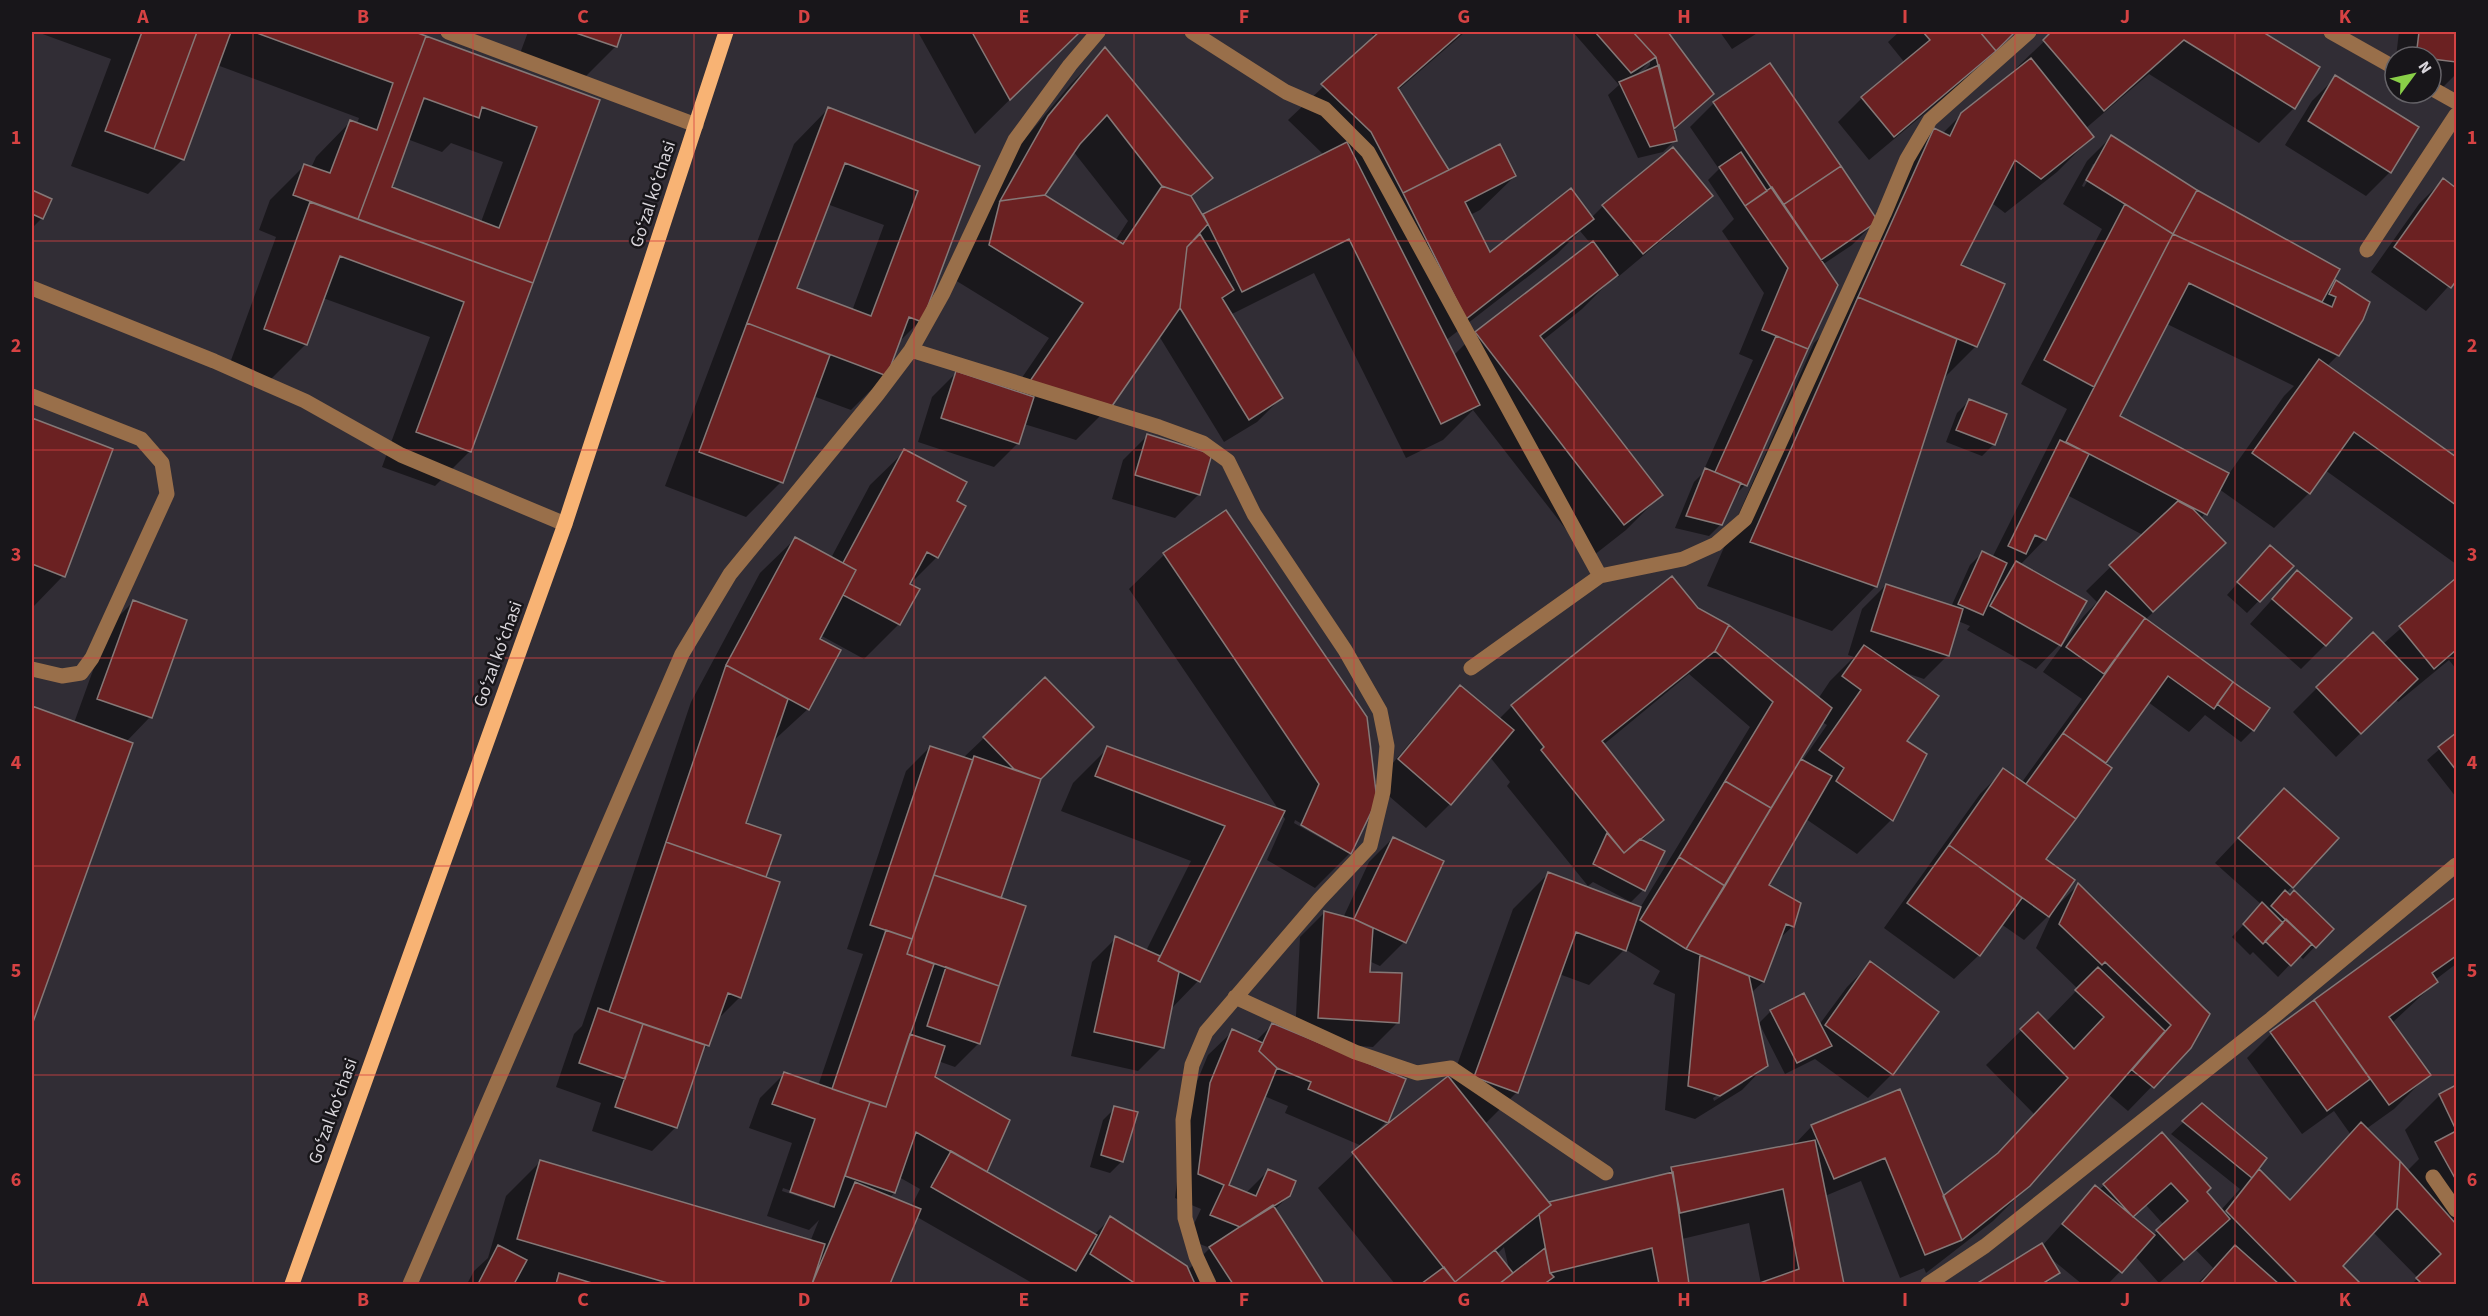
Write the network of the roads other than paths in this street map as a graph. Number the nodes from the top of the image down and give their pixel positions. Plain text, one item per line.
1 (448, 32) edge
2 (726, 32) edge
3 (1098, 32) edge
4 (1192, 32) edge
5 (2029, 32) edge
6 (2331, 32) edge
7 (2383, 61) edge
8 (2443, 94) edge
9 (2457, 102) edge
10 (2457, 115) edge
11 (696, 125) junction
12 (2367, 250) dead end
13 (32, 288) edge
14 (911, 350) junction
15 (32, 396) edge
16 (565, 524) junction
17 (1600, 576) junction
18 (1471, 668) dead end
19 (32, 669) edge
20 (2457, 864) edge
21 (1235, 997) junction
22 (1606, 1173) dead end
23 (2433, 1177) dead end
24 (2457, 1210) edge
25 (292, 1284) edge
26 (410, 1284) edge
27 (1209, 1284) edge
28 (1928, 1284) edge

1 - 11 street
2 - 11 main road, Goʻzal koʻchasi
3 - 14 street
4 - 17 street
5 - 17 street
6 - 7 street
8 - 9 street
10 - 12 street
11 - 16 main road, Goʻzal koʻchasi
13 - 16 street
14 - 21 street
14 - 26 street
15 - 19 street
16 - 25 main road, Goʻzal koʻchasi
17 - 18 street
20 - 28 street
21 - 22 street
21 - 27 street
23 - 24 street

